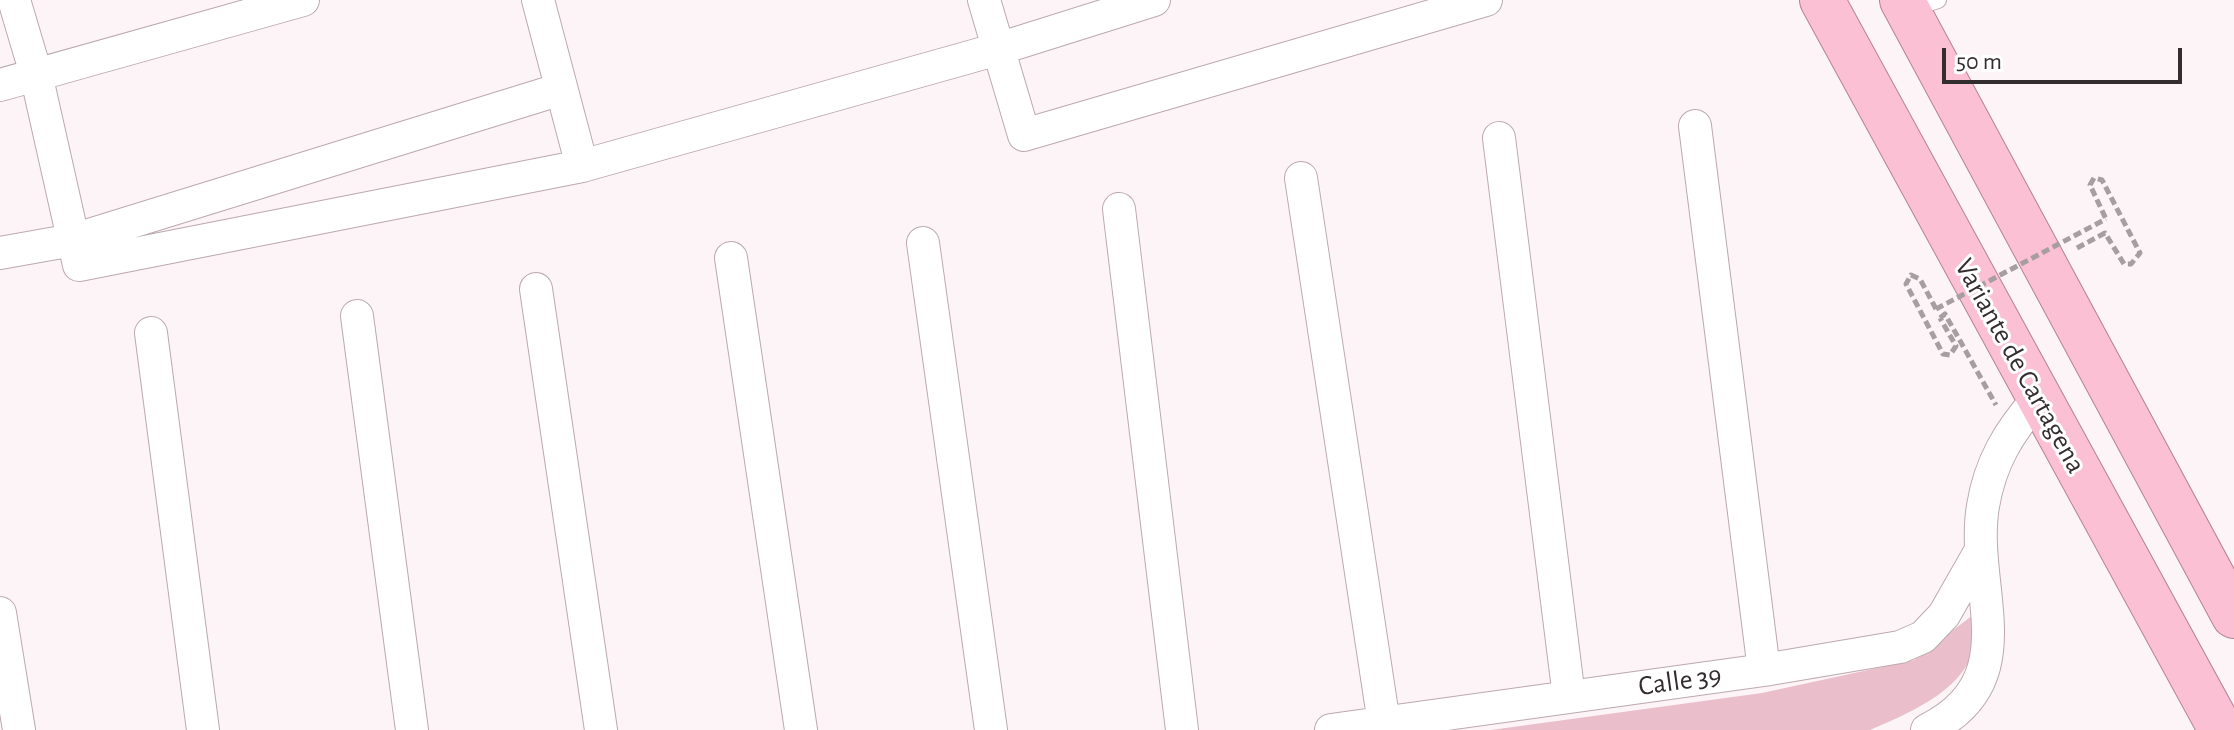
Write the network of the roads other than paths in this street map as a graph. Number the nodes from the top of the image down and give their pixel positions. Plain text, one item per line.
1 (14, 0) edge
2 (303, 0) edge
3 (984, 0) edge
4 (1154, 0) edge
5 (1486, 0) edge
6 (1822, 0) edge
7 (547, 2) edge
8 (1916, 3) edge
9 (998, 49) junction
10 (36, 74) junction
11 (0, 85) edge
12 (561, 89) junction
13 (1695, 126) dead end
14 (1499, 138) dead end
15 (582, 166) junction
16 (1301, 178) dead end
17 (1119, 209) dead end
18 (73, 240) junction
19 (923, 243) dead end
20 (0, 253) edge
21 (731, 258) dead end
22 (536, 289) dead end
23 (357, 316) dead end
24 (151, 333) dead end
25 (2024, 415) junction
26 (1981, 550) junction
27 (0, 613) edge
28 (2234, 616) edge
29 (1764, 670) junction
30 (1569, 697) junction
31 (1384, 726) edge
32 (19, 730) edge
33 (203, 730) edge
34 (412, 730) edge
35 (601, 730) edge
36 (801, 730) edge
37 (991, 730) edge
38 (1182, 730) edge
39 (1331, 730) edge
40 (1927, 730) edge
41 (2221, 730) edge

1 - 10 street
2 - 10 street
3 - 9 street
4 - 9 street
5 - 9 street
6 - 25 highway, Variante de Cartagena
7 - 12 street
8 - 28 highway
9 - 15 street
10 - 11 street
10 - 18 street
12 - 15 street
12 - 18 street
13 - 29 street
14 - 30 street
15 - 18 street
16 - 31 street
17 - 38 street
18 - 20 street
19 - 37 street
21 - 36 street
22 - 35 street
23 - 34 street
24 - 33 street
25 - 26 street, Calle 39
25 - 41 highway, Variante de Cartagena
26 - 29 street, Calle 39
26 - 40 street, Calle 39
27 - 32 street
29 - 30 street, Calle 39
30 - 31 street, Calle 39
31 - 39 street, Calle 39

